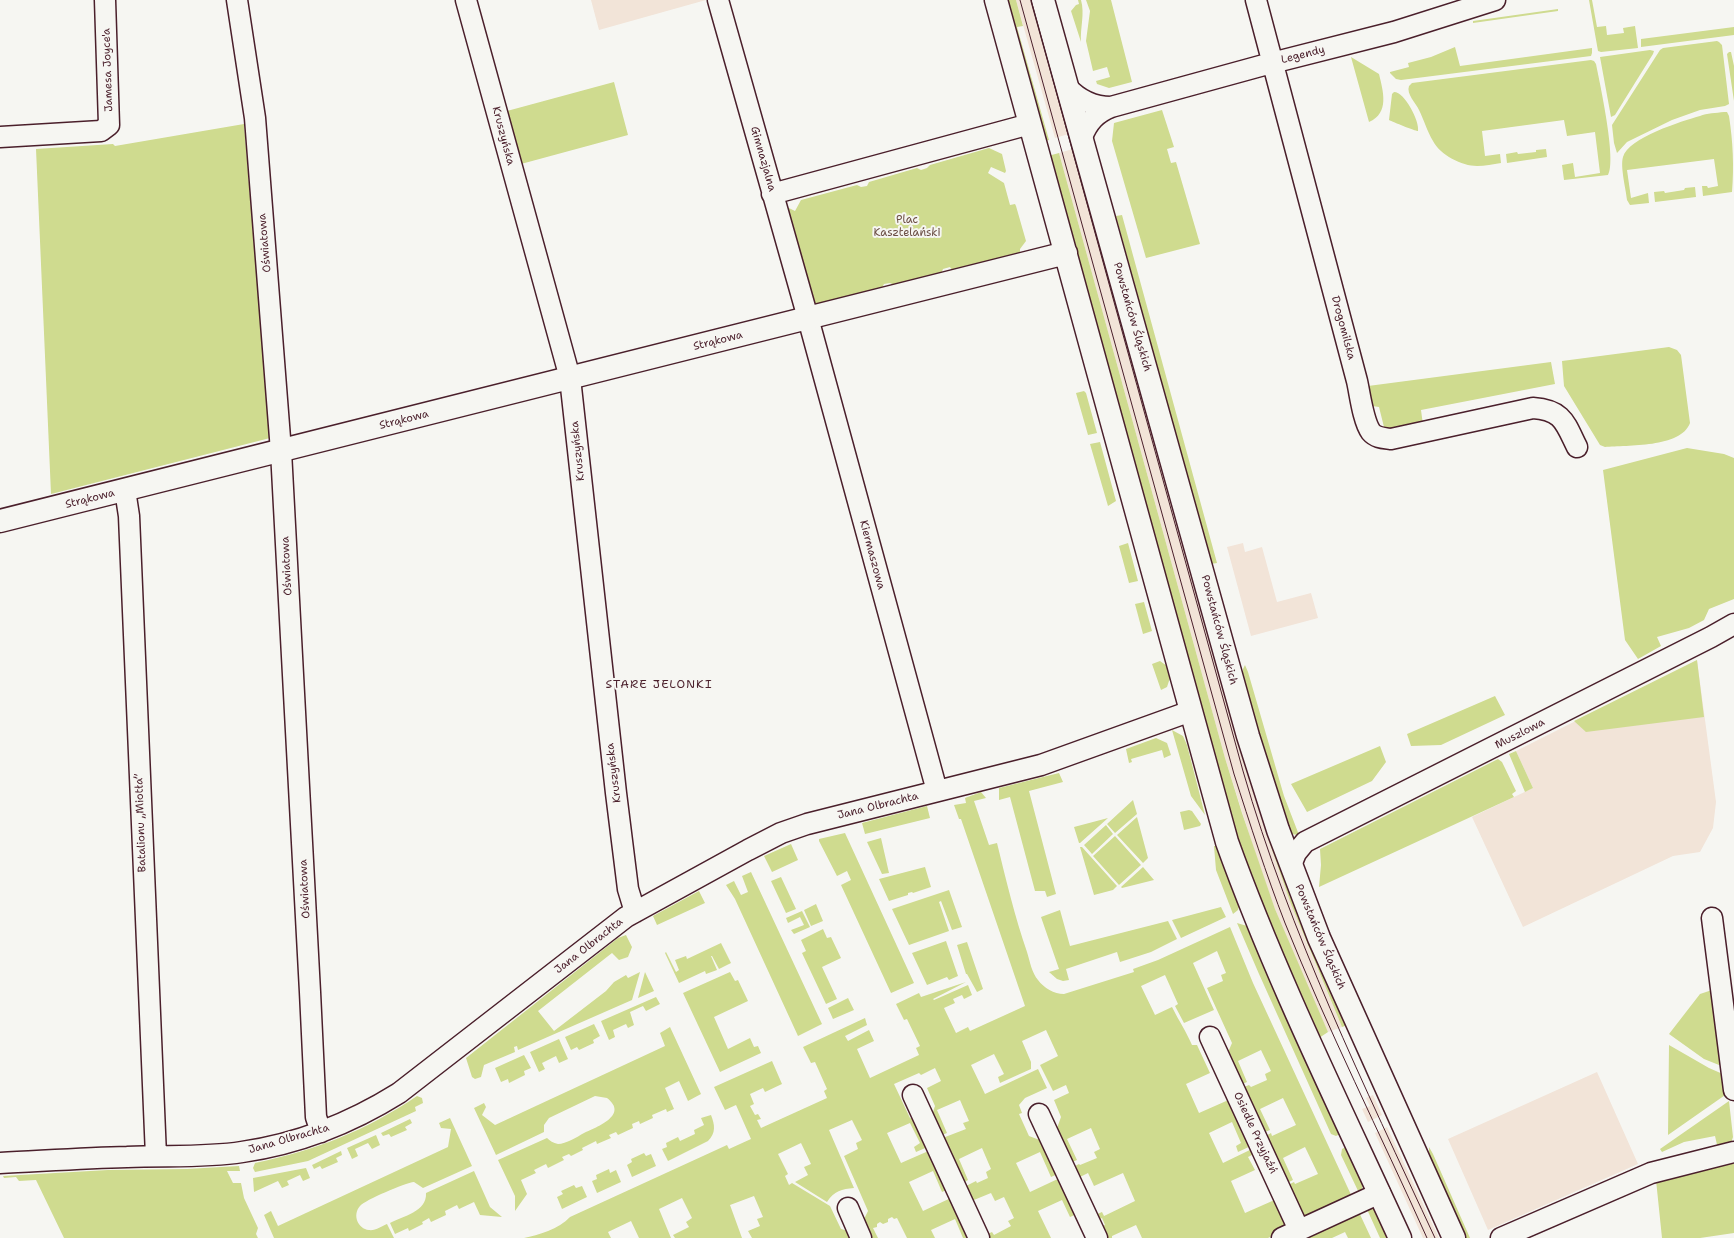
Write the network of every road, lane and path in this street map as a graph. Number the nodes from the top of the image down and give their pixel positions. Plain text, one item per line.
1 (105, 0) edge
2 (237, 0) edge
3 (466, 0) edge
4 (718, 0) edge
5 (996, 0) edge
6 (1043, 0) edge
7 (1256, 0) edge
8 (1495, 0) edge
9 (1273, 63) junction
10 (1067, 87) junction
11 (1111, 107) junction
12 (1030, 124) junction
13 (0, 137) edge
14 (1082, 137) junction
15 (772, 194) junction
16 (1066, 253) junction
17 (808, 318) junction
18 (570, 378) junction
19 (1577, 447) dead end
20 (281, 451) junction
21 (125, 490) junction
22 (0, 520) edge
23 (1734, 624) edge
24 (1191, 711) junction
25 (937, 791) junction
26 (1278, 830) junction
27 (1305, 842) junction
28 (1291, 865) junction
29 (635, 912) junction
30 (1712, 918) dead end
31 (1210, 1037) dead end
32 (1734, 1090) edge
33 (913, 1095) dead end
34 (1039, 1114) dead end
35 (321, 1132) junction
36 (1734, 1152) edge
37 (156, 1156) junction
38 (0, 1163) edge
39 (1380, 1193) junction
40 (848, 1208) dead end
41 (1291, 1234) edge
42 (862, 1238) edge
43 (979, 1238) edge
44 (1097, 1238) edge
45 (1400, 1238) edge
46 (1454, 1238) edge
47 (1501, 1238) edge

1 - 13 street, Jamesa Joyce'a
2 - 20 street, Oświatowa
3 - 18 street, Kruszyńska
4 - 15 street, Gimnazjalna
5 - 12 main road
6 - 10 main road, Powstańców Śląskich
7 - 9 street, Drogomilska
8 - 9 street, Legendy
9 - 11 street, Legendy
9 - 19 street, Drogomilska
10 - 11 street, Legendy
10 - 14 main road, Powstańców Śląskich
11 - 14 street, Legendy
12 - 15 street
12 - 16 main road
14 - 26 main road, Powstańców Śląskich
15 - 17 street, Gimnazjalna
16 - 17 main road
16 - 24 main road
17 - 18 main road, Strąkowa
17 - 25 street, Kiermaszowa
18 - 20 main road, Strąkowa
18 - 29 street, Kruszyńska
20 - 21 main road, Strąkowa
20 - 35 street, Oświatowa
21 - 22 main road, Strąkowa
21 - 37 street, Batalionu „Miotła”
23 - 27 street, Muszlowa
24 - 25 street, Jana Olbrachta
24 - 39 main road
25 - 29 street, Jana Olbrachta
26 - 27 street
26 - 28 main road, Powstańców Śląskich
27 - 28 street, Muszlowa
28 - 46 main road, Powstańców Śląskich
29 - 35 street, Jana Olbrachta
30 - 32 street
31 - 41 street, Osiedle Przyjaźń
33 - 43 street
34 - 44 street
35 - 37 street, Jana Olbrachta
36 - 47 street
37 - 38 street, Jana Olbrachta
39 - 41 street, Osiedle Przyjaźń
39 - 45 main road
40 - 42 street

